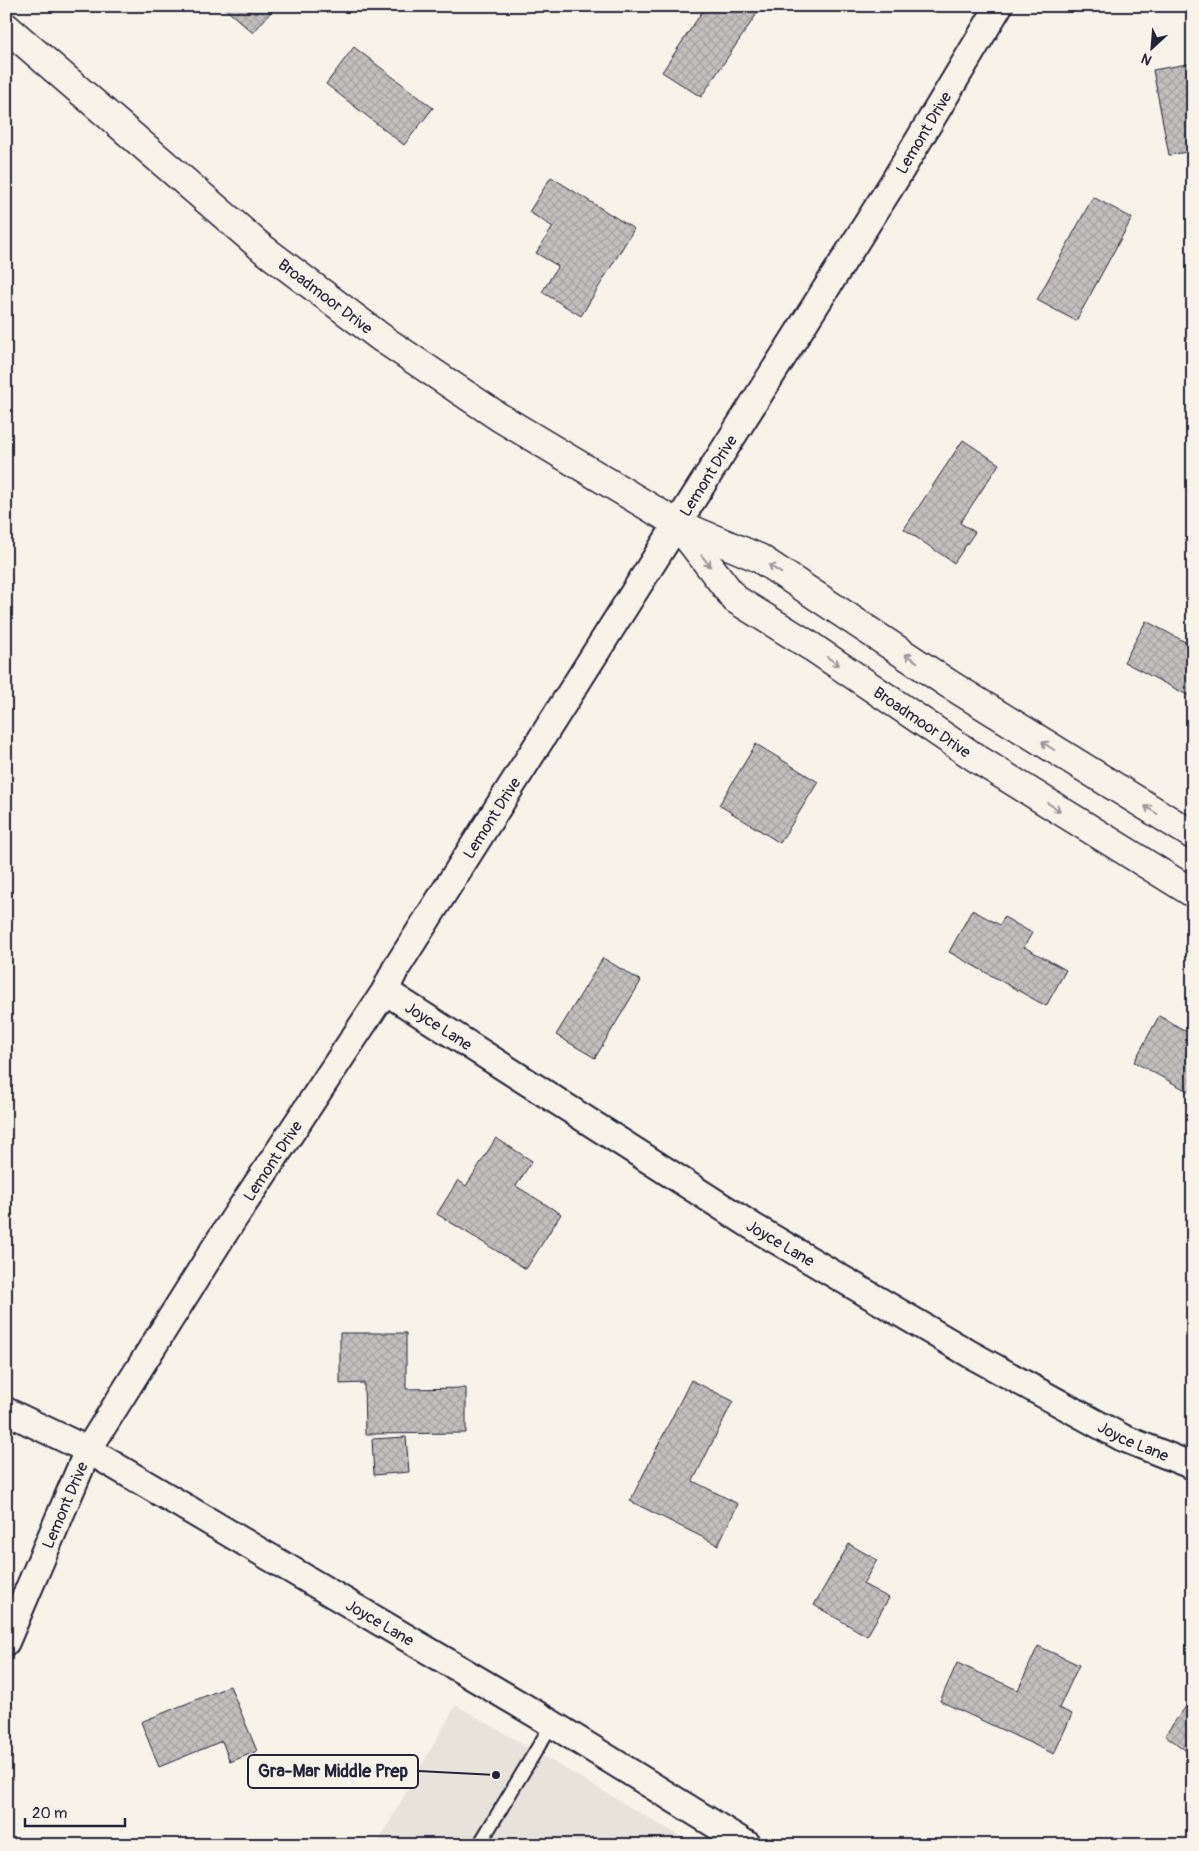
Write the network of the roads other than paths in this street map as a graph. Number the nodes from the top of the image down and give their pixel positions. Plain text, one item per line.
1 (999, 6) edge
2 (6, 27) edge
3 (676, 523) junction
4 (1193, 835) edge
5 (1193, 893) edge
6 (385, 991) junction
7 (6, 1411) edge
8 (88, 1450) junction
9 (1193, 1466) edge
10 (6, 1642) edge
11 (552, 1724) junction
12 (482, 1844) edge
13 (748, 1845) edge

1 - 3 street, Lemont Drive
2 - 3 main road, Broadmoor Drive
4 -> 3 main road, Broadmoor Drive
3 -> 5 main road, Broadmoor Drive
3 - 6 street, Lemont Drive
6 - 8 street, Lemont Drive
6 - 9 street, Joyce Lane
7 - 8 street, Joyce Lane
8 - 10 street, Lemont Drive
8 - 11 street, Joyce Lane
11 - 12 lane
11 - 13 street, Joyce Lane

